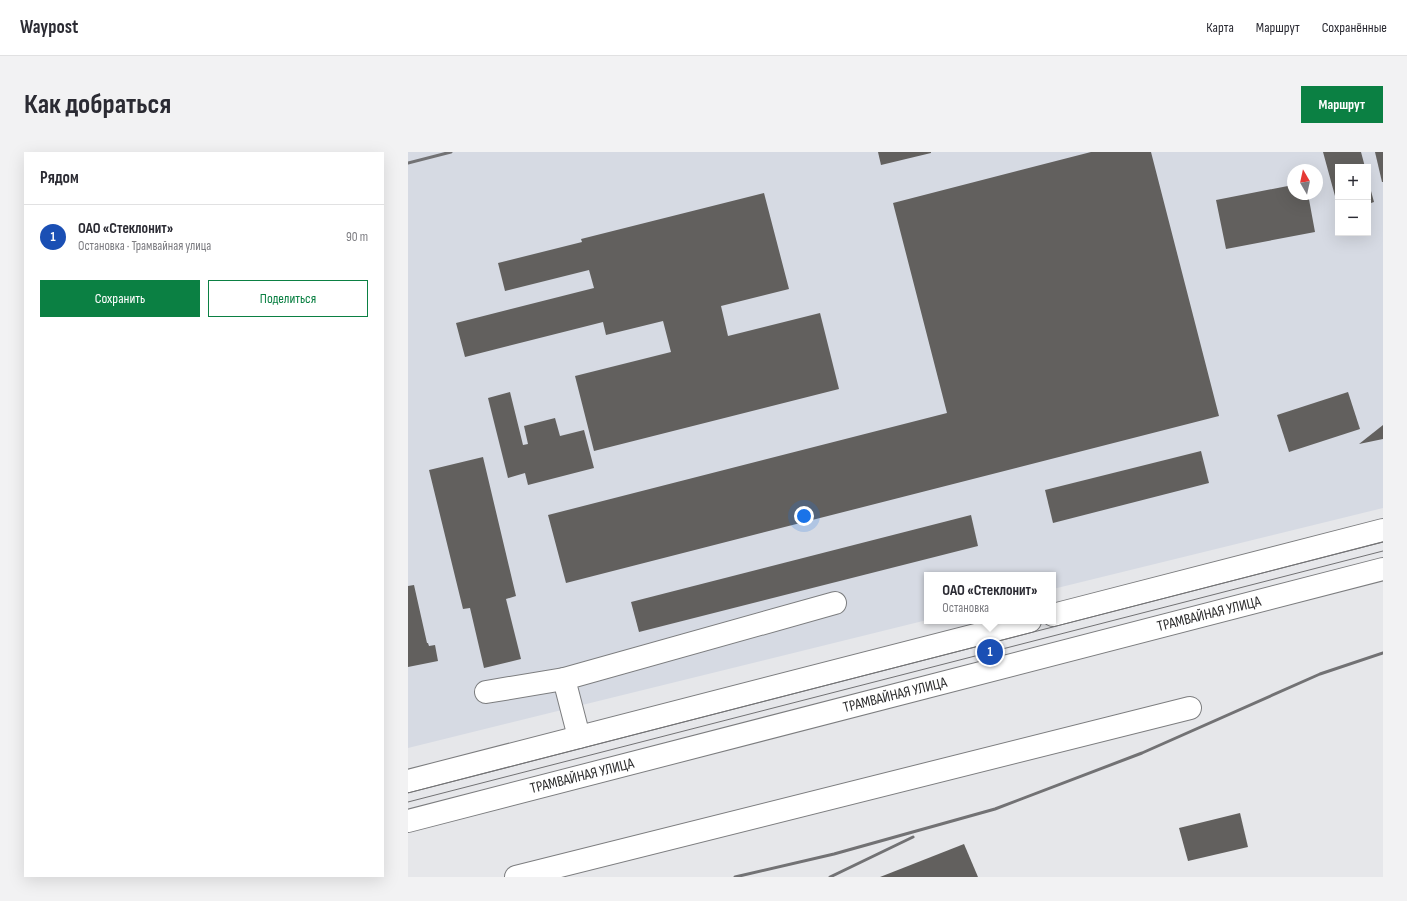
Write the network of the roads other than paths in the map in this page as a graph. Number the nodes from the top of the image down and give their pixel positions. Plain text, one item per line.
1 (1383, 530) edge
2 (1383, 570) edge
3 (835, 603) dead end
4 (1056, 614) edge
5 (1018, 624) edge
6 (564, 679) junction
7 (486, 692) dead end
8 (1190, 708) dead end
9 (579, 737) junction
10 (408, 781) edge
11 (408, 821) edge
12 (516, 877) edge

1 - 4 main road
2 - 11 main road, ТРАМВАЙНАЯ УЛИЦА
3 - 6 main road
5 - 9 main road
6 - 7 main road
6 - 9 main road
8 - 12 main road
9 - 10 main road

